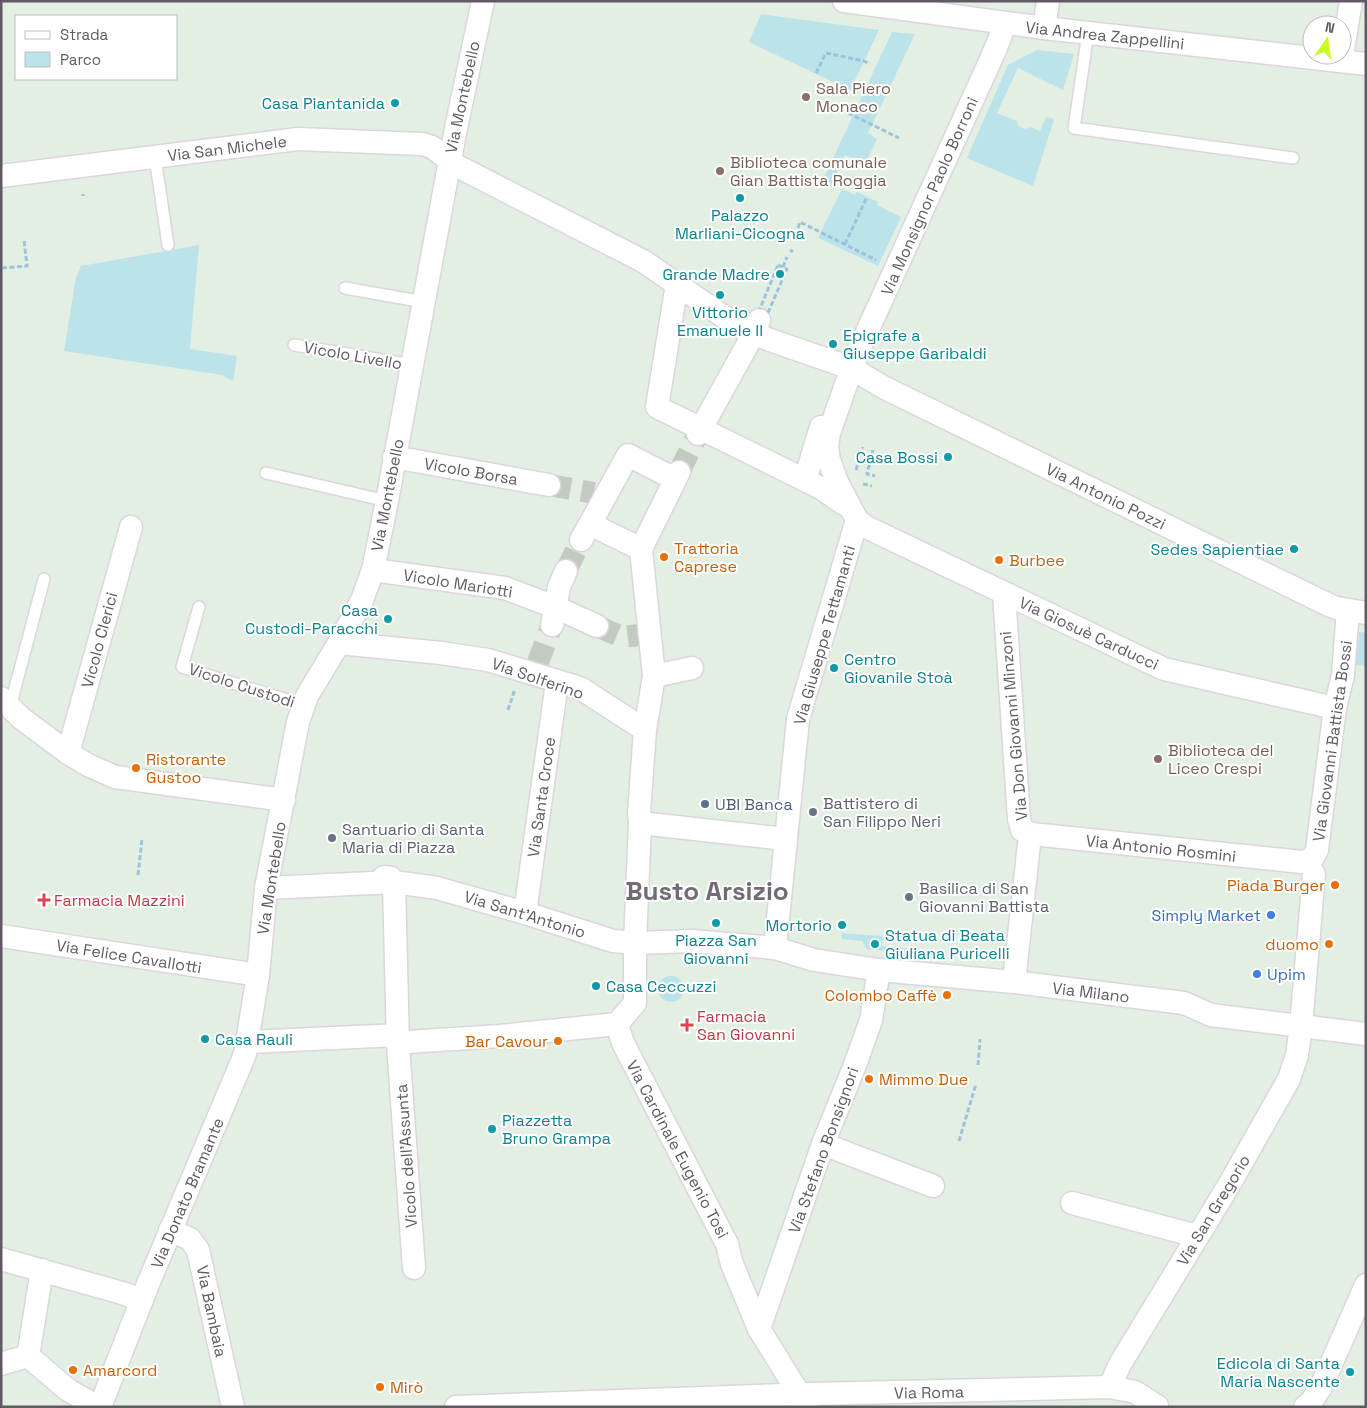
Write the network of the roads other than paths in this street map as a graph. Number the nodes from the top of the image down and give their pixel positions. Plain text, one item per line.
1 (483, 1) edge
2 (844, 1) edge
3 (1048, 1) edge
4 (1350, 1) edge
5 (1348, 15) edge
6 (1003, 23) junction
7 (1044, 28) junction
8 (1088, 33) junction
9 (1302, 53) edge
10 (1352, 60) edge
11 (1366, 64) edge
12 (155, 157) junction
13 (1293, 158) dead end
14 (449, 160) junction
15 (1, 176) edge
16 (168, 245) dead end
17 (643, 261) joint
18 (677, 284) junction
19 (345, 288) dead end
20 (424, 302) junction
21 (756, 327) junction
22 (294, 345) dead end
23 (412, 365) junction
24 (846, 366) junction
25 (699, 431) junction
26 (394, 457) junction
27 (266, 473) dead end
28 (805, 480) junction
29 (549, 485) tunnel mouth
30 (387, 501) junction
31 (851, 512) junction
32 (131, 527) dead end
33 (641, 549) junction
34 (375, 570) junction
35 (566, 571) tunnel mouth
36 (44, 579) dead end
37 (1004, 593) junction
38 (199, 606) dead end
39 (1357, 612) edge
40 (554, 616) junction
41 (597, 626) tunnel mouth
42 (339, 643) junction
43 (692, 668) dead end
44 (654, 676) junction
45 (557, 682) junction
46 (6, 703) edge
47 (303, 705) junction
48 (1335, 708) junction
49 (645, 730) junction
50 (68, 753) junction
51 (284, 800) junction
52 (639, 818) junction
53 (786, 831) junction
54 (1027, 832) junction
55 (1308, 868) junction
56 (389, 879) junction
57 (266, 888) junction
58 (524, 913) junction
59 (1, 936) edge
60 (636, 943) junction
61 (775, 948) junction
62 (879, 970) junction
63 (258, 975) junction
64 (1014, 982) junction
65 (617, 1024) junction
66 (1301, 1026) junction
67 (1366, 1034) edge
68 (398, 1040) junction
69 (248, 1042) junction
70 (823, 1144) junction
71 (933, 1186) dead end
72 (1072, 1203) dead end
73 (170, 1230) junction
74 (1198, 1236) junction
75 (1, 1258) edge
76 (414, 1268) dead end
77 (42, 1270) junction
78 (1366, 1285) edge
79 (142, 1300) junction
80 (759, 1329) junction
81 (28, 1356) junction
82 (1, 1364) edge
83 (1110, 1387) junction
84 (1320, 1397) edge
85 (804, 1401) edge
86 (1159, 1406) edge
87 (99, 1407) edge
88 (233, 1407) edge
89 (456, 1407) edge
90 (1305, 1407) edge

1 - 14 street, Via Montebello
2 - 6 street, Via Andrea Zappellini
3 - 7 street
4 - 5 street
6 - 7 street, Via Andrea Zappellini
6 - 24 street, Via Monsignor Paolo Borroni
7 - 8 street, Via Andrea Zappellini
8 - 9 street, Via Andrea Zappellini
8 - 13 lane
10 - 11 street, Via Andrea Zappellini
12 - 14 street, Via San Michele
12 - 15 street, Via San Michele
12 - 16 lane
14 - 17 street, Via San Michele
14 - 20 street, Via Montebello
17 - 18 street, Via Antonio Pozzi
18 - 21 street, Via Antonio Pozzi
18 - 25 street, Via Giosuè Carducci
19 - 20 lane
20 - 23 street, Via Montebello
21 - 24 street, Via Antonio Pozzi
21 - 25 street
22 - 23 lane, Vicolo Livello
23 - 26 street, Via Montebello
24 - 28 street
24 - 31 street
24 - 39 street, Via Antonio Pozzi
25 - 28 street, Via Giosuè Carducci
26 - 29 street, Vicolo Borsa
26 - 30 street, Via Montebello
27 - 30 lane
28 - 31 street, Via Giosuè Carducci
30 - 34 street, Via Montebello
31 - 37 street, Via Giosuè Carducci
31 - 53 street, Via Giuseppe Tettamanti
32 - 50 street, Vicolo Clerici
33 - 33 street
33 - 44 street
34 - 40 street, Vicolo Mariotti
34 - 42 street, Via Montebello
35 - 40 street
36 - 46 lane
37 - 48 street, Via Giosuè Carducci
37 - 54 street, Via Don Giovanni Minzoni
38 - 47 lane, Vicolo Custodi
39 - 48 street, Via Giovanni Battista Bossi
40 - 41 street, Vicolo Mariotti
42 - 45 street, Via Solferino
42 - 47 street, Via Montebello
43 - 44 street
44 - 49 street
45 - 49 street, Via Solferino
45 - 58 street, Via Santa Croce
46 - 50 street
47 - 51 street, Via Montebello
48 - 55 street, Via Giovanni Battista Bossi
49 - 52 street
50 - 51 street
51 - 57 street, Via Montebello
52 - 53 street
52 - 60 street
53 - 61 street
54 - 55 street, Via Antonio Rosmini
54 - 64 street, Via Don Giovanni Minzoni
55 - 66 street
56 - 57 street, Via Sant'Antonio
56 - 58 street, Via Sant'Antonio
56 - 68 street, Vicolo dell'Assunta
57 - 63 street, Via Montebello
58 - 60 street, Via Sant'Antonio
59 - 63 street, Via Felice Cavallotti
60 - 61 street
60 - 65 street
61 - 62 street, Via Milano
62 - 64 street, Via Milano
62 - 70 street, Via Stefano Bonsignori
63 - 69 street, Via Donato Bramante
64 - 66 street, Via Milano
65 - 68 street
65 - 80 street, Via Cardinale Eugenio Tosi
66 - 67 street, Via Milano
66 - 74 street, Via San Gregorio
68 - 69 street
68 - 76 street, Vicolo dell'Assunta
69 - 73 street, Via Donato Bramante
70 - 71 street
70 - 80 street, Via Stefano Bonsignori
72 - 74 street
73 - 79 street, Via Donato Bramante
73 - 88 street, Via Bambaia
74 - 83 street, Via San Gregorio
75 - 77 street
77 - 79 street
77 - 81 street
78 - 84 street
79 - 87 street, Via Donato Bramante
80 - 85 street, Via Cardinale Eugenio Tosi
81 - 82 street
81 - 87 street
83 - 85 street, Via Roma
83 - 86 street, Via Roma
84 - 90 street
85 - 89 street, Via Roma

